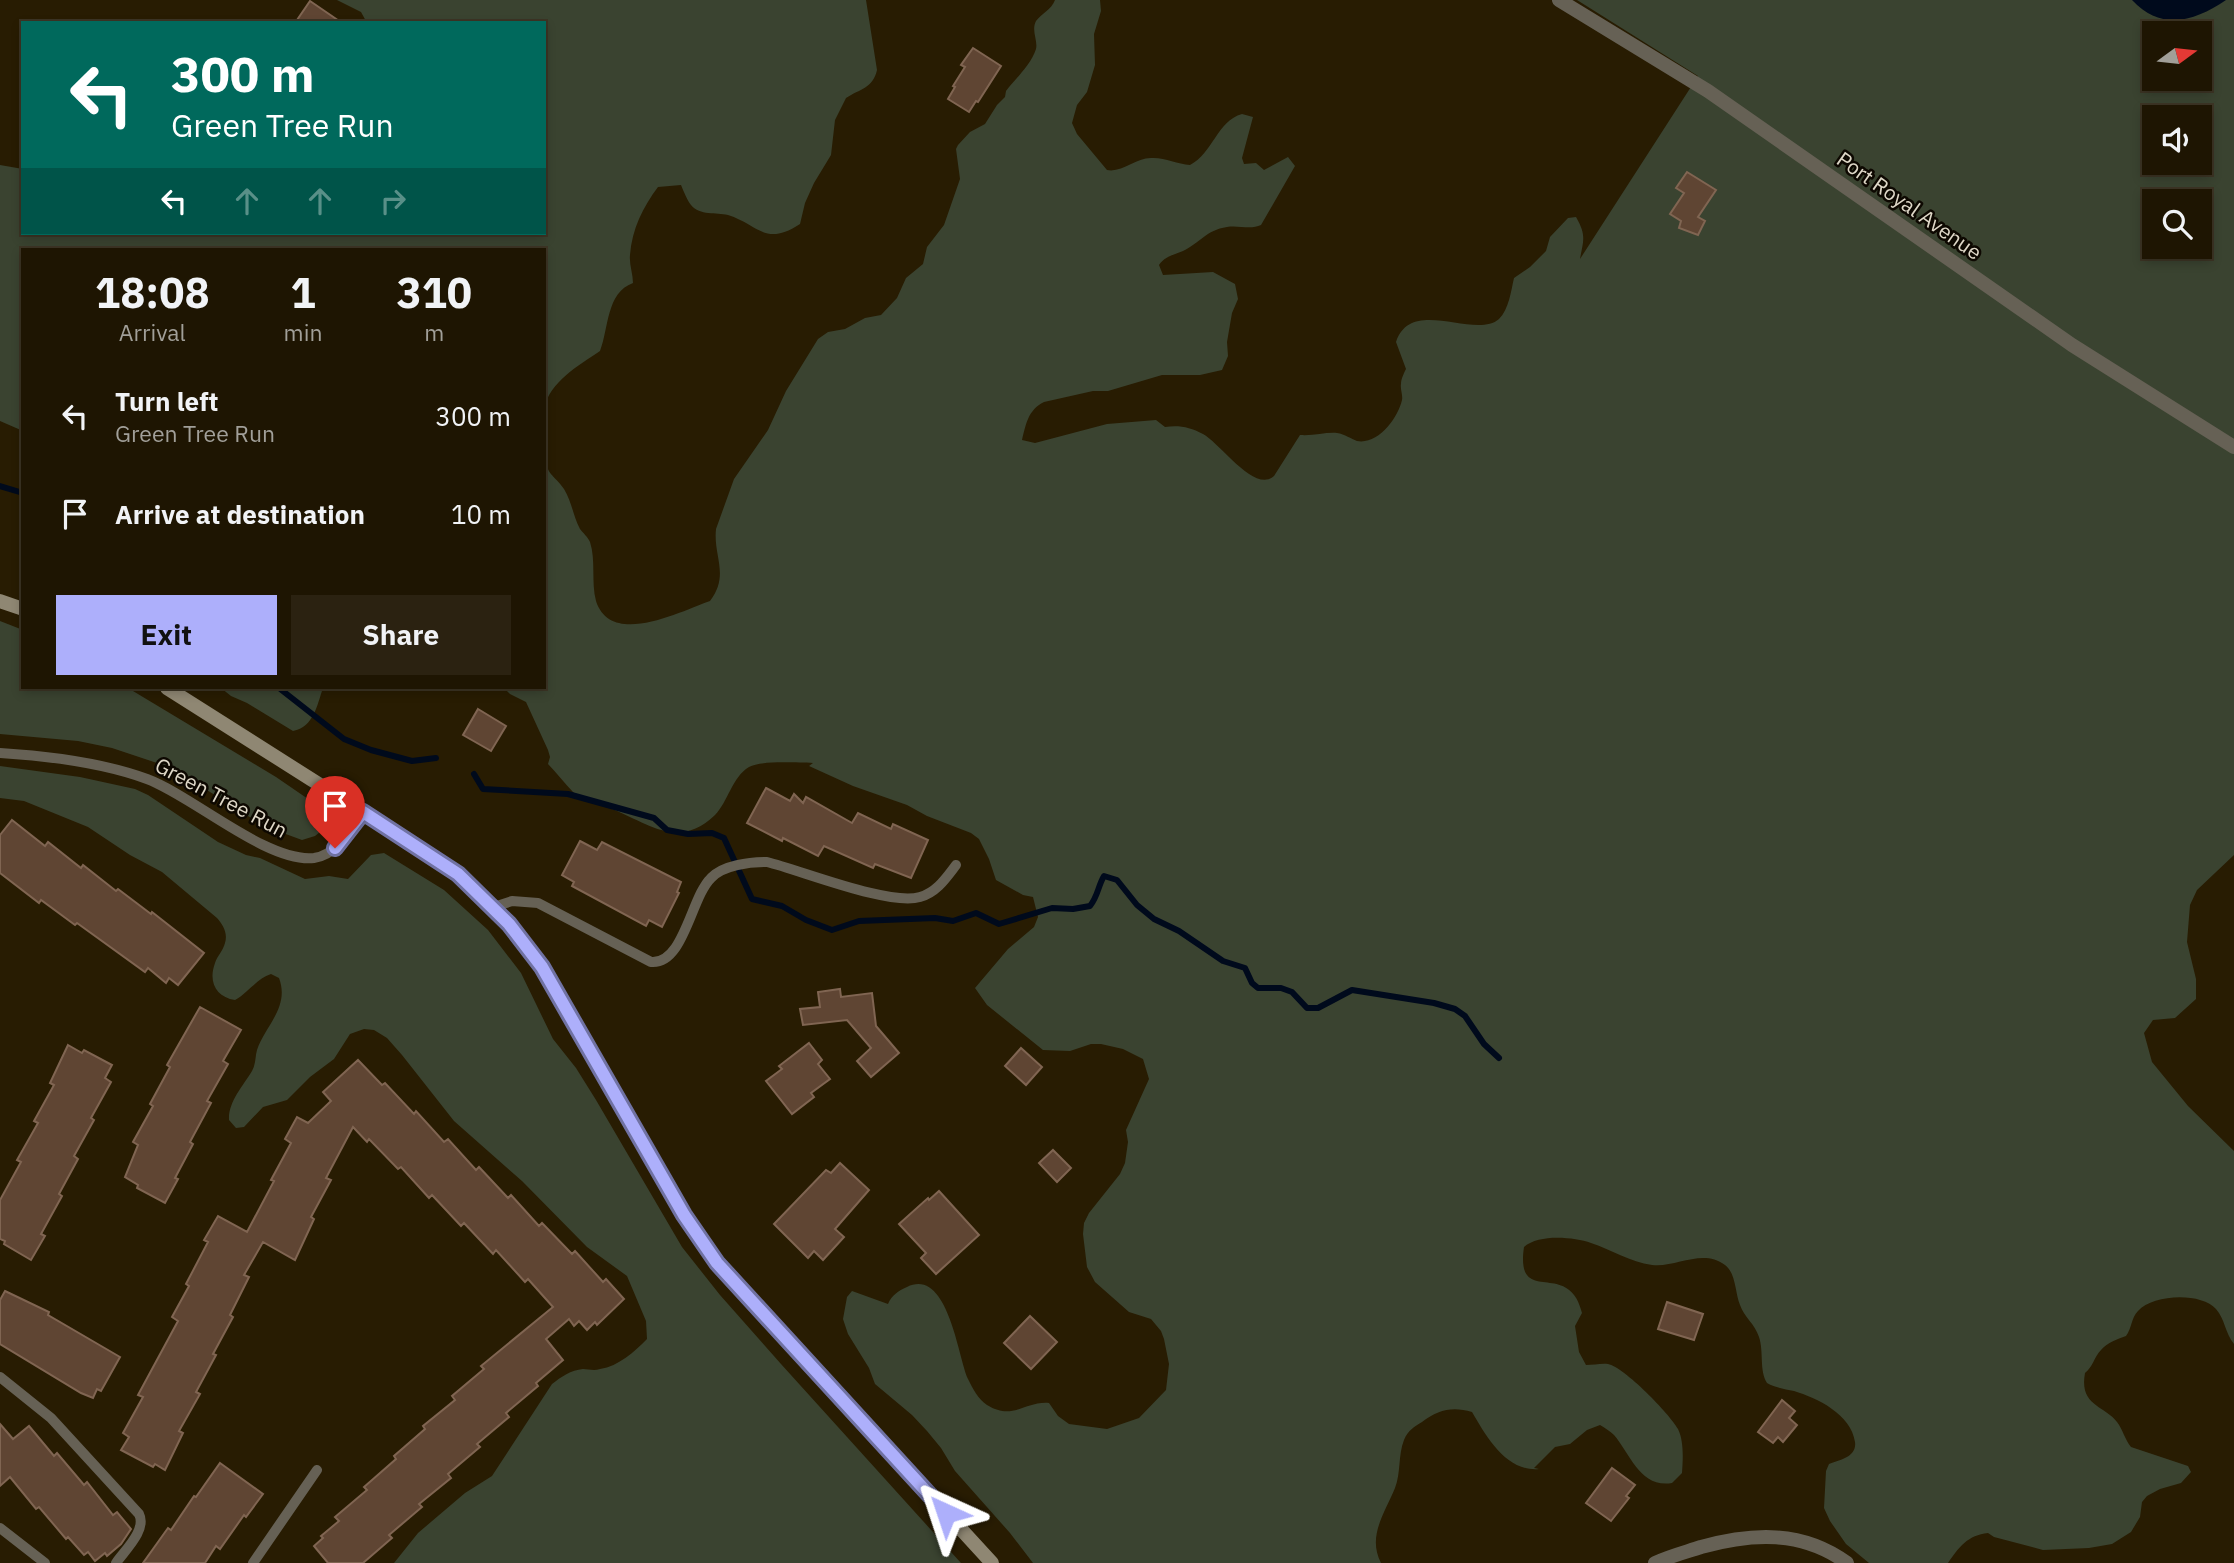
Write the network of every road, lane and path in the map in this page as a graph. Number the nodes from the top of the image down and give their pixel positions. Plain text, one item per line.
1 (1559, 0) edge
2 (2234, 447) edge
3 (0, 601) edge
4 (21, 608) edge
5 (169, 689) edge
6 (0, 753) edge
7 (363, 812) junction
8 (956, 865) dead end
9 (494, 907) junction
10 (0, 1377) edge
11 (317, 1470) dead end
12 (0, 1528) edge
13 (45, 1563) edge
14 (116, 1563) edge
15 (253, 1563) edge
16 (992, 1563) edge
17 (1655, 1563) edge
18 (1847, 1563) edge

1 - 2 street, Port Royal Avenue
3 - 4 main road
5 - 7 main road
6 - 7 lane, Green Tree Run
7 - 9 main road
8 - 9 lane
9 - 16 main road
10 - 14 lane
11 - 15 lane
12 - 13 lane
17 - 18 street

